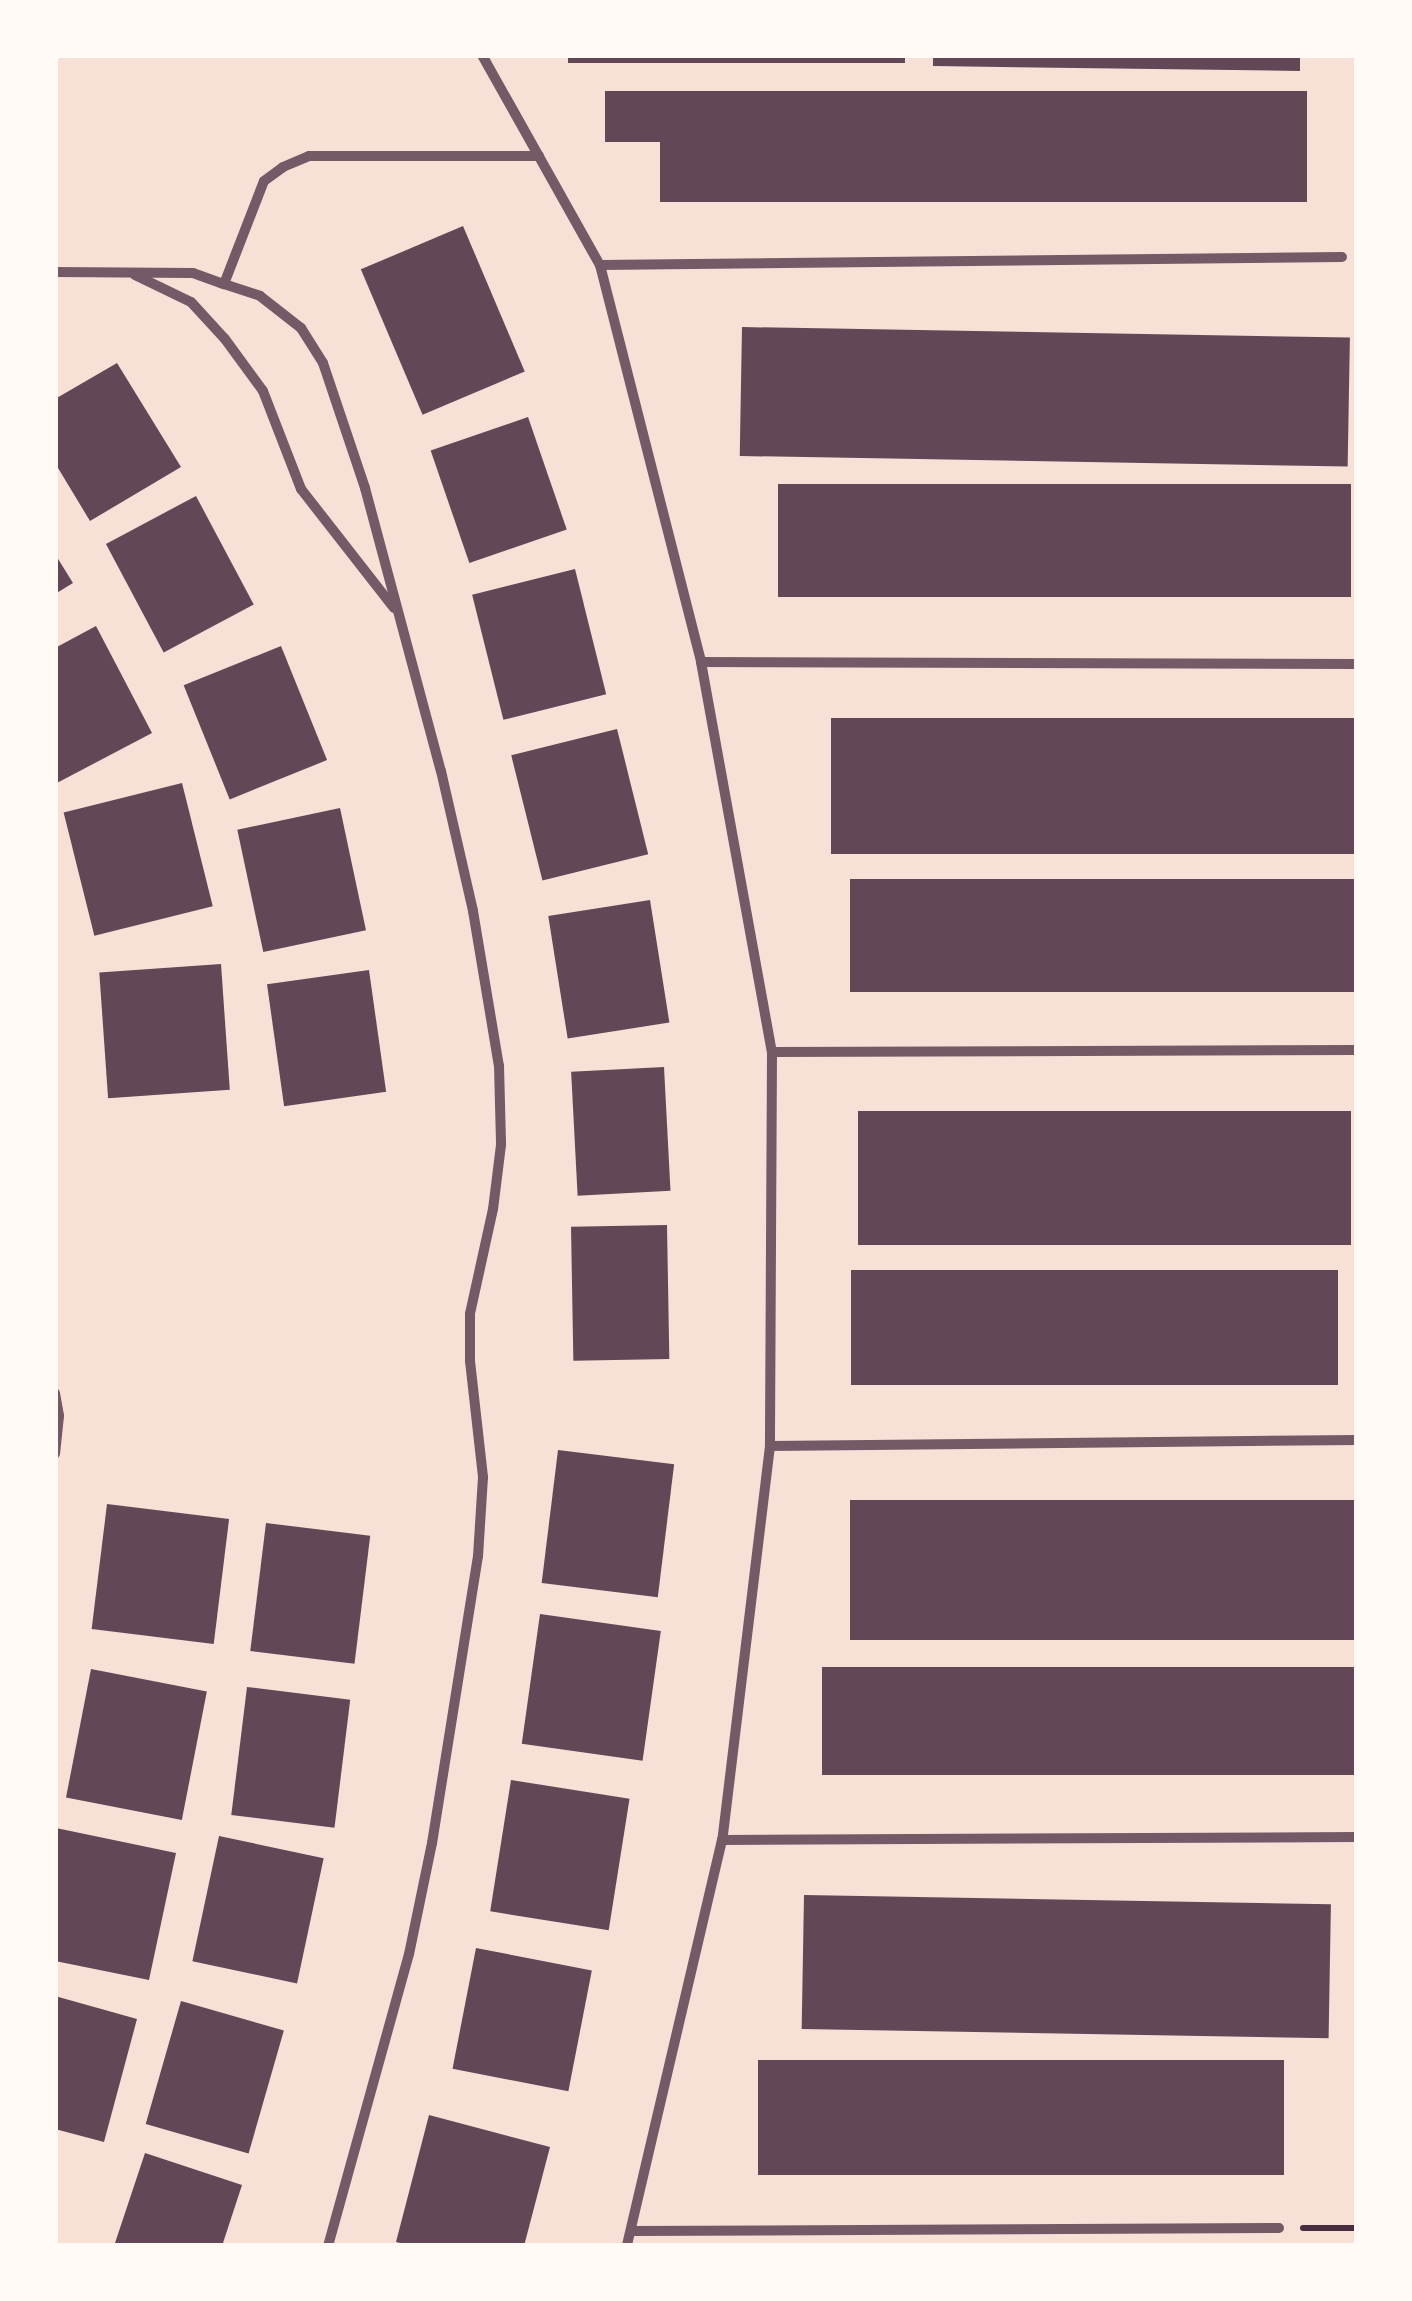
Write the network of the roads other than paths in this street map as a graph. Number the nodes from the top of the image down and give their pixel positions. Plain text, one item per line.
1 (482, 55) edge
2 (539, 156) junction
3 (1342, 257) dead end
4 (600, 264) junction
5 (55, 272) edge
6 (133, 274) junction
7 (224, 284) junction
8 (398, 612) junction
9 (702, 662) junction
10 (1357, 664) edge
11 (1357, 1050) edge
12 (772, 1052) junction
13 (55, 1393) edge
14 (1357, 1440) edge
15 (770, 1446) junction
16 (55, 1454) edge
17 (1357, 1837) edge
18 (722, 1840) junction
19 (1279, 2228) road end
20 (632, 2231) junction
21 (328, 2246) edge
22 (627, 2246) edge

1 - 2 street
2 - 4 street
2 - 7 street
3 - 4 street
4 - 9 street
5 - 6 street
6 - 7 street
6 - 8 street
7 - 8 street
8 - 21 street
9 - 10 street
9 - 12 street
11 - 12 street
12 - 15 street
13 - 16 street
14 - 15 street
15 - 18 street
17 - 18 street
18 - 20 street
19 - 20 street
20 - 22 street

